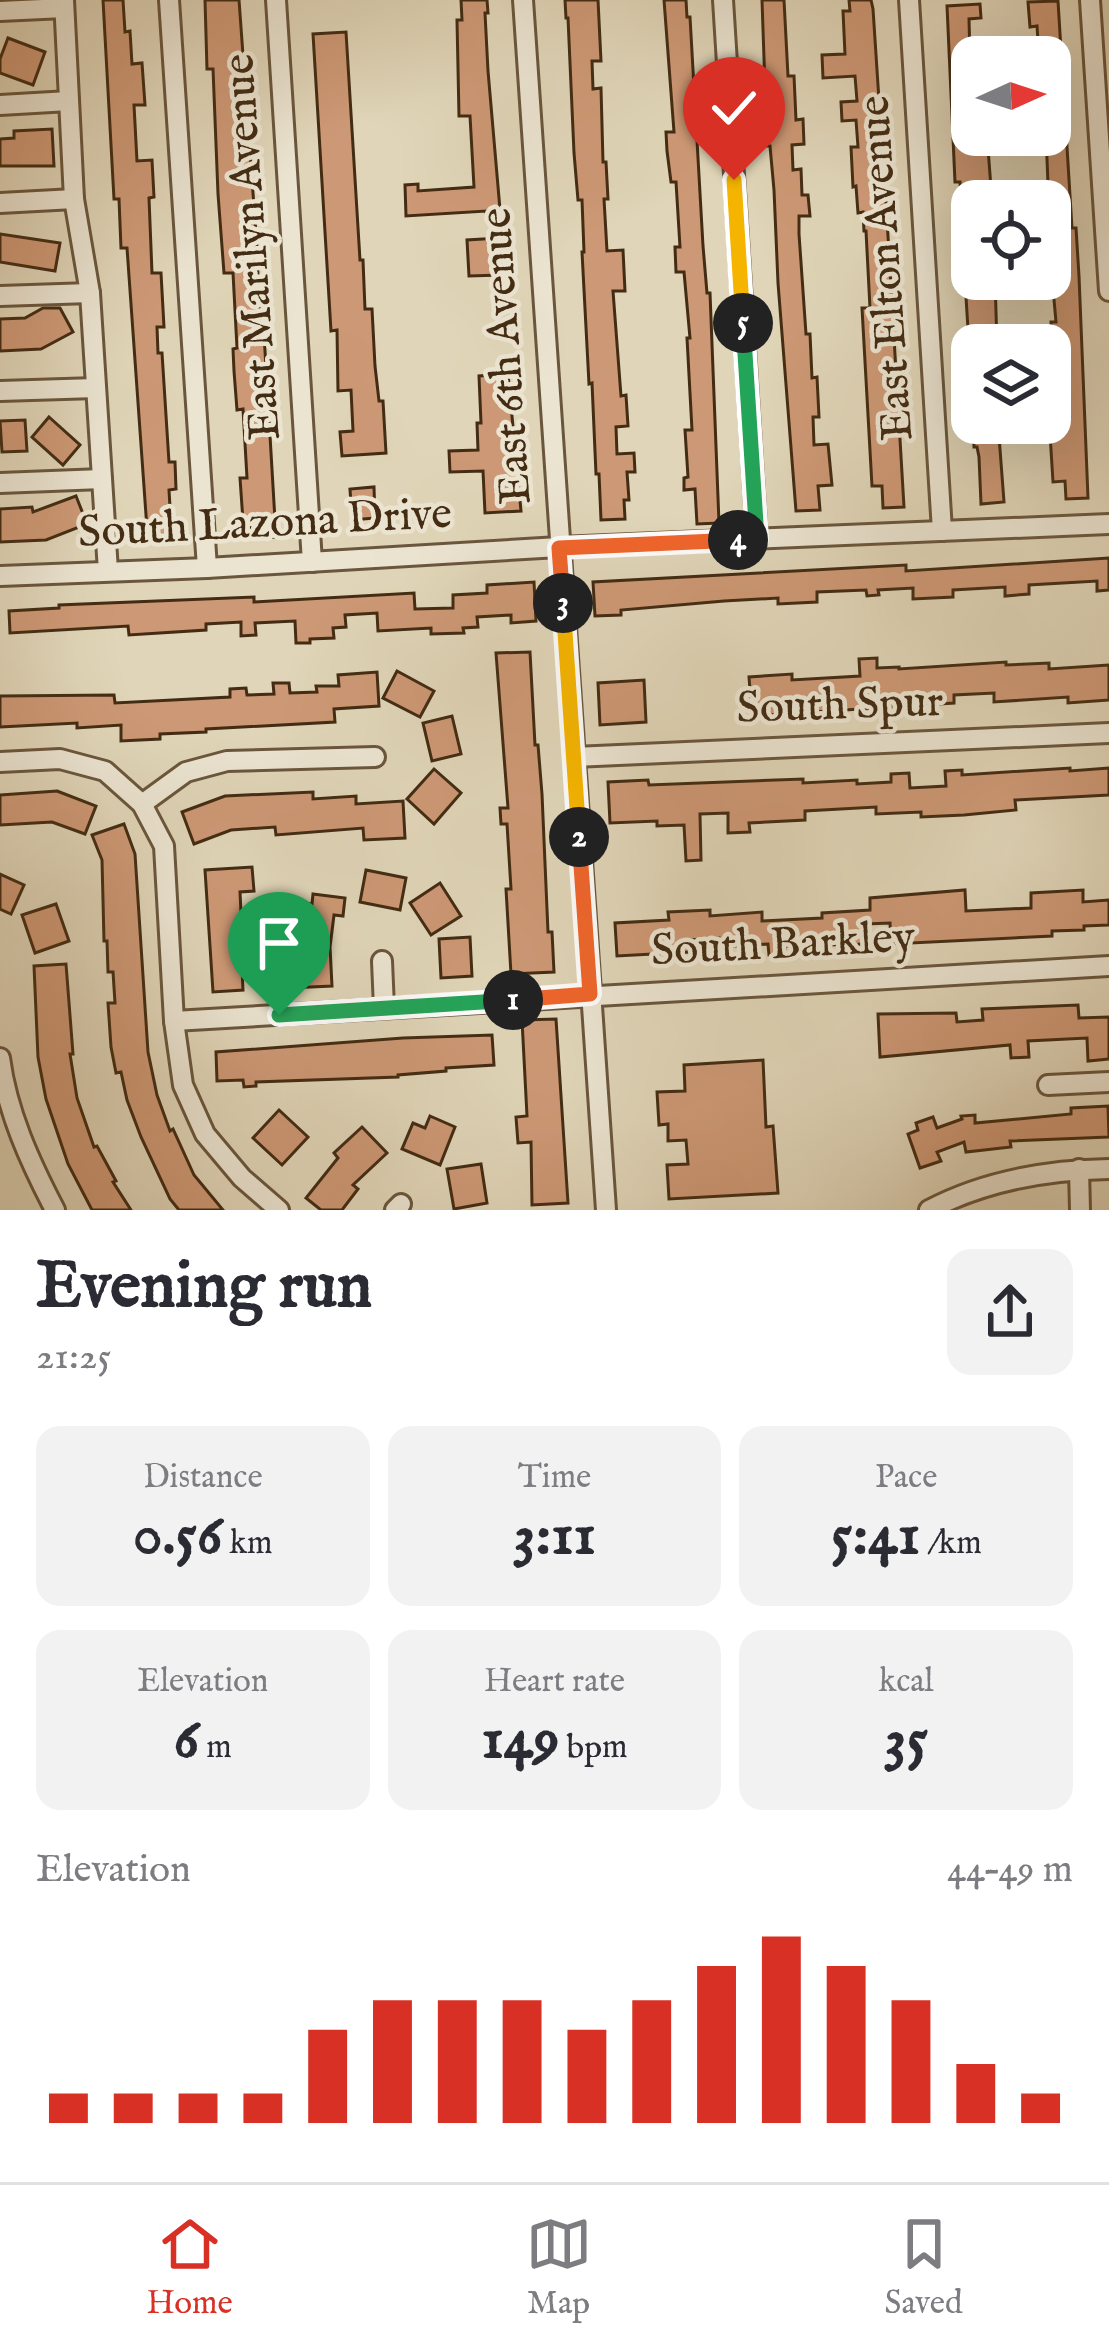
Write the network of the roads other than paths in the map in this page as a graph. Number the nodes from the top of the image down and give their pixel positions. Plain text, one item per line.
1 (170, 0) edge
2 (276, 0) edge
3 (523, 0) edge
4 (723, 0) edge
5 (909, 0) edge
6 (1090, 0) edge
7 (64, 4) edge
8 (0, 11) edge
9 (69, 101) junction
10 (0, 105) edge
11 (74, 199) junction
12 (0, 203) edge
13 (1108, 250) edge
14 (1109, 291) edge
15 (89, 292) junction
16 (0, 296) edge
17 (96, 388) junction
18 (0, 391) edge
19 (102, 479) junction
20 (0, 483) edge
21 (1109, 524) edge
22 (942, 531) junction
23 (757, 539) junction
24 (559, 548) junction
25 (312, 562) junction
26 (207, 568) junction
27 (107, 571) junction
28 (0, 575) edge
29 (1109, 734) edge
30 (375, 757) dead end
31 (574, 757) junction
32 (0, 762) edge
33 (142, 804) junction
34 (382, 961) dead end
35 (1109, 966) edge
36 (590, 994) junction
37 (384, 1008) junction
38 (174, 1021) junction
39 (0, 1058) edge
40 (1109, 1082) edge
41 (1048, 1085) dead end
42 (1078, 1169) junction
43 (1109, 1169) edge
44 (954, 1205) edge
45 (55, 1210) edge
46 (278, 1210) edge
47 (606, 1210) edge
48 (929, 1210) edge
49 (1080, 1210) edge

1 - 26 street
2 - 25 street, East Marilyn Avenue
3 - 24 street, East 6th Avenue
4 - 23 street
5 - 22 street, East Elton Avenue
6 - 13 street
7 - 8 street
7 - 9 street
9 - 10 street
9 - 11 street
11 - 12 street
11 - 15 street
13 - 14 street
15 - 16 street
15 - 17 street
17 - 18 street
17 - 19 street
19 - 20 street
19 - 27 street
21 - 22 street, South Lazona Drive
22 - 23 street, South Lazona Drive
23 - 24 street, South Lazona Drive
24 - 25 street, South Lazona Drive
24 - 31 street, East 6th Avenue
25 - 26 street, South Lazona Drive
26 - 27 street, South Lazona Drive
27 - 28 street, South Lazona Drive
29 - 31 street, South Spur
30 - 33 street
31 - 36 street, East 6th Avenue
32 - 33 street
33 - 38 street
34 - 37 street
35 - 36 street, South Barkley
36 - 37 street, South Barkley
36 - 47 street, East 6th Avenue
37 - 38 street, South Barkley
38 - 46 street
39 - 45 street
40 - 41 street
42 - 43 street
42 - 44 street
42 - 49 street
44 - 48 street

